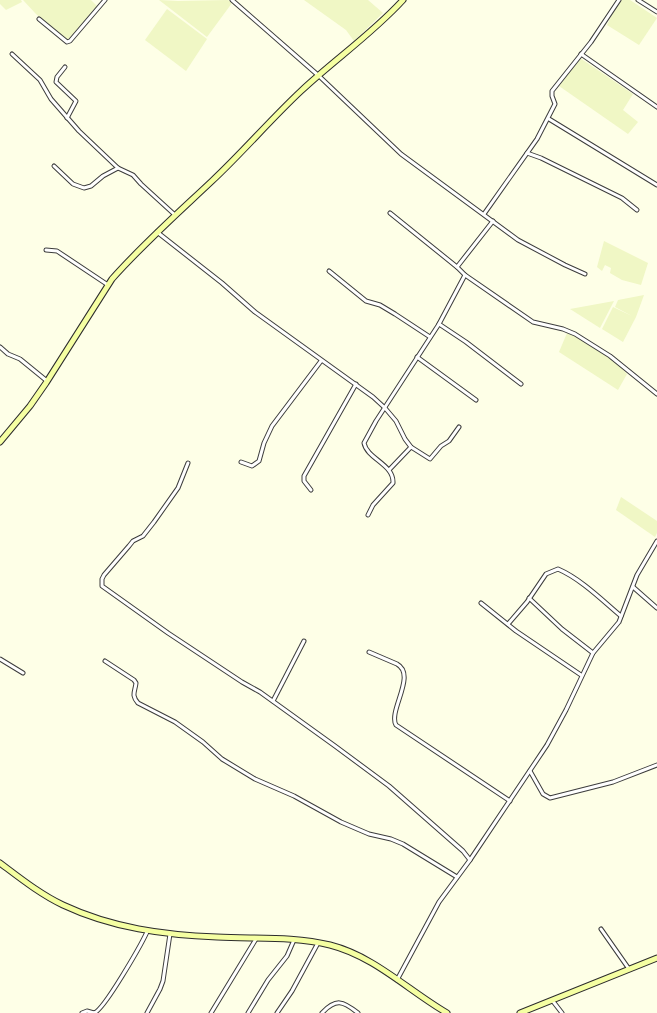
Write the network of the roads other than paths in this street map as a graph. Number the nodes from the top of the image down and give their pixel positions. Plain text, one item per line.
1 (105, 0) edge
2 (232, 0) edge
3 (402, 0) edge
4 (618, 0) edge
5 (638, 0) edge
6 (657, 12) edge
7 (39, 19) dead end
8 (12, 54) dead end
9 (581, 54) junction
10 (64, 67) dead end
11 (319, 76) junction
12 (657, 107) edge
13 (67, 118) junction
14 (549, 119) junction
15 (527, 153) junction
16 (54, 166) dead end
17 (118, 168) junction
18 (657, 185) edge
19 (637, 210) dead end
20 (390, 213) dead end
21 (484, 214) junction
22 (175, 215) junction
23 (493, 221) junction
24 (157, 232) junction
25 (46, 250) dead end
26 (457, 267) junction
27 (329, 271) dead end
28 (585, 274) dead end
29 (465, 275) junction
30 (108, 285) junction
31 (439, 324) junction
32 (430, 337) junction
33 (0, 347) edge
34 (417, 357) junction
35 (321, 361) junction
36 (47, 381) junction
37 (356, 384) junction
38 (521, 384) dead end
39 (657, 394) edge
40 (476, 400) dead end
41 (385, 408) junction
42 (460, 427) dead end
43 (0, 442) edge
44 (411, 447) junction
45 (242, 462) dead end
46 (188, 464) dead end
47 (389, 470) junction
48 (311, 490) dead end
49 (368, 515) dead end
50 (657, 541) edge
51 (633, 587) junction
52 (529, 598) junction
53 (481, 603) dead end
54 (657, 608) edge
55 (621, 616) junction
56 (508, 624) junction
57 (304, 641) dead end
58 (369, 652) dead end
59 (593, 653) junction
60 (0, 659) edge
61 (105, 661) dead end
62 (23, 673) dead end
63 (581, 675) junction
64 (273, 701) junction
65 (657, 765) edge
66 (530, 771) junction
67 (510, 801) junction
68 (470, 860) junction
69 (0, 863) edge
70 (457, 877) junction
71 (601, 929) dead end
72 (147, 932) junction
73 (170, 934) junction
74 (256, 939) junction
75 (294, 940) junction
76 (318, 943) junction
77 (657, 958) edge
78 (629, 969) junction
79 (396, 980) junction
80 (552, 1000) junction
81 (82, 1013) edge
82 (94, 1013) edge
83 (146, 1013) edge
84 (211, 1013) edge
85 (248, 1013) edge
86 (277, 1013) edge
87 (322, 1013) edge
88 (358, 1013) edge
89 (447, 1013) edge
90 (520, 1013) edge
91 (562, 1013) edge

1 - 7 street
2 - 11 street
3 - 11 street
4 - 9 street
5 - 6 street
8 - 13 street
9 - 12 street
9 - 14 street
10 - 13 street
11 - 21 street
11 - 22 street
13 - 17 street
14 - 15 street
14 - 18 street
15 - 19 street
15 - 21 street
16 - 17 street
17 - 22 street
20 - 26 street
21 - 23 street
22 - 24 street
23 - 26 street
23 - 28 street
24 - 30 street
24 - 35 street
25 - 30 street
26 - 29 street
27 - 32 street
29 - 31 street
29 - 39 street
30 - 36 street
31 - 32 street
31 - 38 street
32 - 34 street
33 - 36 street
34 - 40 street
34 - 41 street
35 - 37 street
35 - 45 street
36 - 43 street
37 - 41 street
37 - 48 street
41 - 44 street
41 - 47 street
42 - 44 street
44 - 47 street
46 - 64 street
47 - 49 street
50 - 51 street
51 - 54 street
51 - 55 street
52 - 55 street
52 - 56 street
52 - 59 street
53 - 56 street
55 - 59 street
56 - 63 street
57 - 64 street
58 - 67 street
59 - 63 street
60 - 62 street
61 - 70 street
63 - 66 street
64 - 68 street
65 - 66 street
66 - 67 street
67 - 68 street
68 - 70 street
69 - 72 street
70 - 79 street
71 - 78 street
72 - 73 street
72 - 82 street
73 - 74 street
73 - 83 street
74 - 75 street
74 - 84 street
75 - 76 street
75 - 85 street
76 - 79 street
76 - 86 street
77 - 78 street
78 - 80 street
79 - 89 street
80 - 90 street
80 - 91 street
81 - 82 street
87 - 88 street

